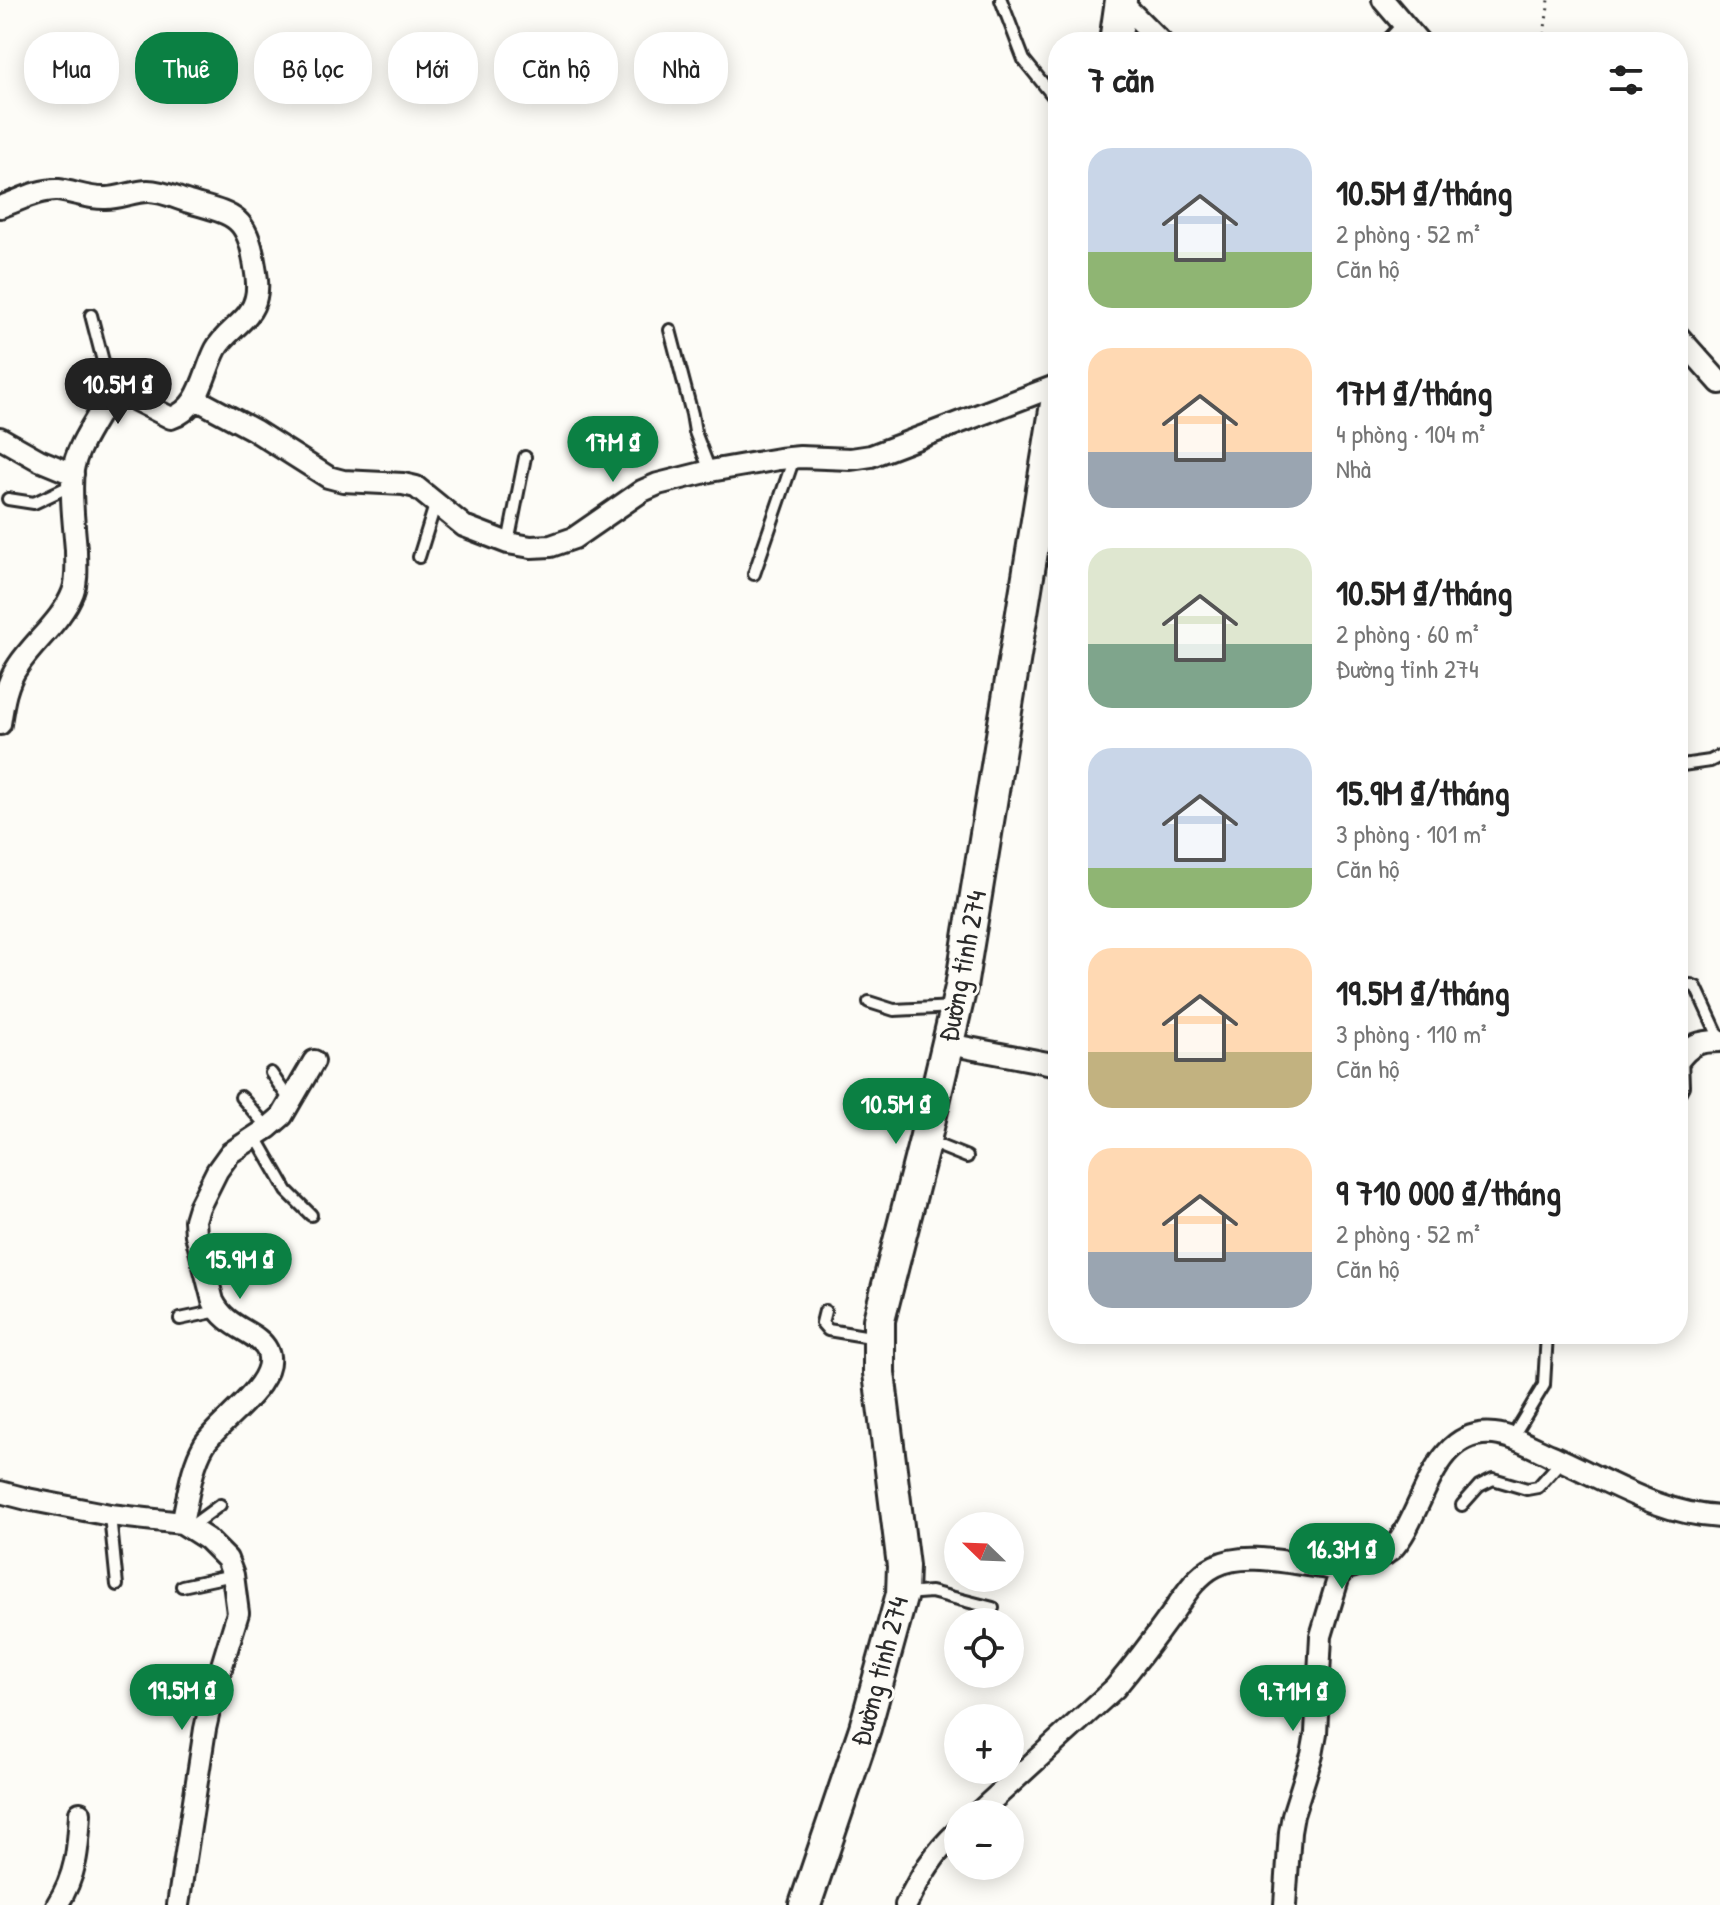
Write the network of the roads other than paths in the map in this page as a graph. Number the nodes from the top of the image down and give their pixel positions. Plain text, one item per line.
1 (1001, 0) edge
2 (1383, 0) edge
3 (1121, 1) edge
4 (1403, 24) junction
5 (1116, 32) edge
6 (1151, 32) edge
7 (1395, 32) edge
8 (1410, 32) edge
9 (1048, 90) edge
10 (0, 207) edge
11 (91, 315) dead end
12 (670, 330) dead end
13 (1688, 349) edge
14 (1720, 383) edge
15 (1048, 389) edge
16 (111, 392) junction
17 (196, 399) junction
18 (0, 438) edge
19 (1048, 454) edge
20 (525, 457) dead end
21 (794, 458) junction
22 (710, 471) junction
23 (73, 479) junction
24 (8, 499) dead end
25 (436, 502) junction
26 (508, 543) junction
27 (419, 557) dead end
28 (754, 574) dead end
29 (0, 724) edge
30 (1720, 756) edge
31 (1688, 764) edge
32 (1688, 985) edge
33 (869, 1002) dead end
34 (957, 1007) junction
35 (1720, 1040) edge
36 (948, 1044) junction
37 (1688, 1051) edge
38 (314, 1061) dead end
39 (1048, 1063) edge
40 (271, 1073) dead end
41 (241, 1097) dead end
42 (291, 1102) junction
43 (262, 1132) junction
44 (925, 1140) junction
45 (967, 1157) dead end
46 (311, 1215) dead end
47 (218, 1311) junction
48 (825, 1311) dead end
49 (180, 1319) dead end
50 (879, 1338) junction
51 (1546, 1344) edge
52 (1512, 1438) junction
53 (1562, 1460) junction
54 (0, 1492) edge
55 (220, 1505) dead end
56 (1462, 1505) dead end
57 (110, 1515) junction
58 (1720, 1517) edge
59 (186, 1525) junction
60 (1341, 1569) junction
61 (233, 1575) junction
62 (117, 1585) dead end
63 (182, 1586) dead end
64 (902, 1594) junction
65 (993, 1608) dead end
66 (992, 1800) edge
67 (80, 1813) dead end
68 (944, 1846) edge
69 (57, 1905) edge
70 (178, 1905) edge
71 (805, 1905) edge
72 (906, 1905) edge
73 (1285, 1905) edge

1 - 9 lane
2 - 4 street
3 - 5 main road
3 - 6 street
4 - 7 lane
4 - 8 street
10 - 17 street
11 - 16 lane
12 - 22 lane
13 - 14 street
15 - 21 street
16 - 17 street
16 - 23 street
17 - 25 street
18 - 23 street
19 - 34 main road, Đường tỉnh 274
20 - 26 lane
21 - 22 street
21 - 28 lane
22 - 26 street
23 - 24 lane
23 - 29 street
25 - 26 street
25 - 27 lane
30 - 31 lane
32 - 35 lane
33 - 34 lane
34 - 36 main road, Đường tỉnh 274
35 - 37 street
36 - 39 street
36 - 44 main road, Đường tỉnh 274
38 - 42 street
40 - 42 lane
41 - 43 lane
42 - 43 street
43 - 46 lane
43 - 47 street
44 - 45 lane
44 - 50 main road, Đường tỉnh 274
47 - 49 lane
47 - 59 street
48 - 50 lane
50 - 64 main road, Đường tỉnh 274
51 - 52 lane
52 - 53 street
52 - 60 street
53 - 56 lane
53 - 58 street
54 - 57 street
55 - 59 lane
57 - 59 street
57 - 62 lane
59 - 61 street
60 - 66 street
60 - 73 street
61 - 63 lane
61 - 70 street
64 - 65 lane
64 - 71 main road, Đường tỉnh 274
67 - 69 street
68 - 72 street

